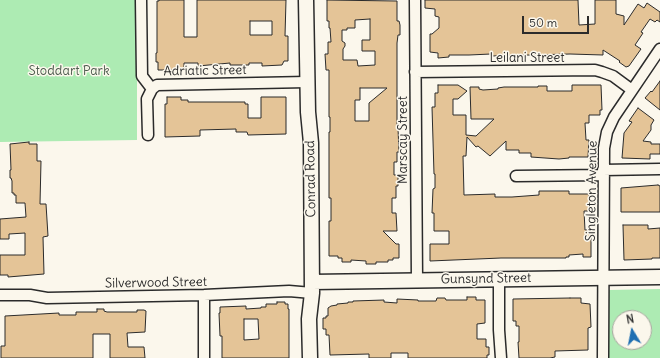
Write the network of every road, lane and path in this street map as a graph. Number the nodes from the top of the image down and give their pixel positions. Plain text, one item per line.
1 (141, 0) edge
2 (306, 0) edge
3 (415, 0) edge
4 (660, 49) edge
5 (415, 72) junction
6 (307, 82) junction
7 (152, 89) junction
8 (632, 90) junction
9 (148, 135) dead end
10 (660, 169) edge
11 (603, 172) junction
12 (516, 176) dead end
13 (603, 277) junction
14 (660, 277) edge
15 (499, 279) junction
16 (417, 280) junction
17 (312, 288) junction
18 (0, 295) edge
19 (204, 295) junction
20 (204, 358) edge
21 (310, 358) edge
22 (501, 358) edge
23 (603, 358) edge

1 - 7 street
2 - 6 street, Conrad Road
3 - 5 street, Marscay Street
4 - 8 street, Singleton Avenue
5 - 8 street, Leilani Street
5 - 16 street, Marscay Street
6 - 7 street, Adriatic Street
6 - 17 street, Conrad Road
7 - 9 street, Adriatic Street
8 - 11 street, Singleton Avenue
10 - 11 street
11 - 12 street
11 - 13 street, Singleton Avenue
13 - 14 street, Gunsynd Street
13 - 15 street, Gunsynd Street
13 - 23 street, Singleton Avenue
15 - 16 street, Gunsynd Street
15 - 22 street
16 - 17 street, Gunsynd Street
17 - 19 street, Silverwood Street
17 - 21 street, Conrad Road
18 - 19 street, Silverwood Street
19 - 20 street

